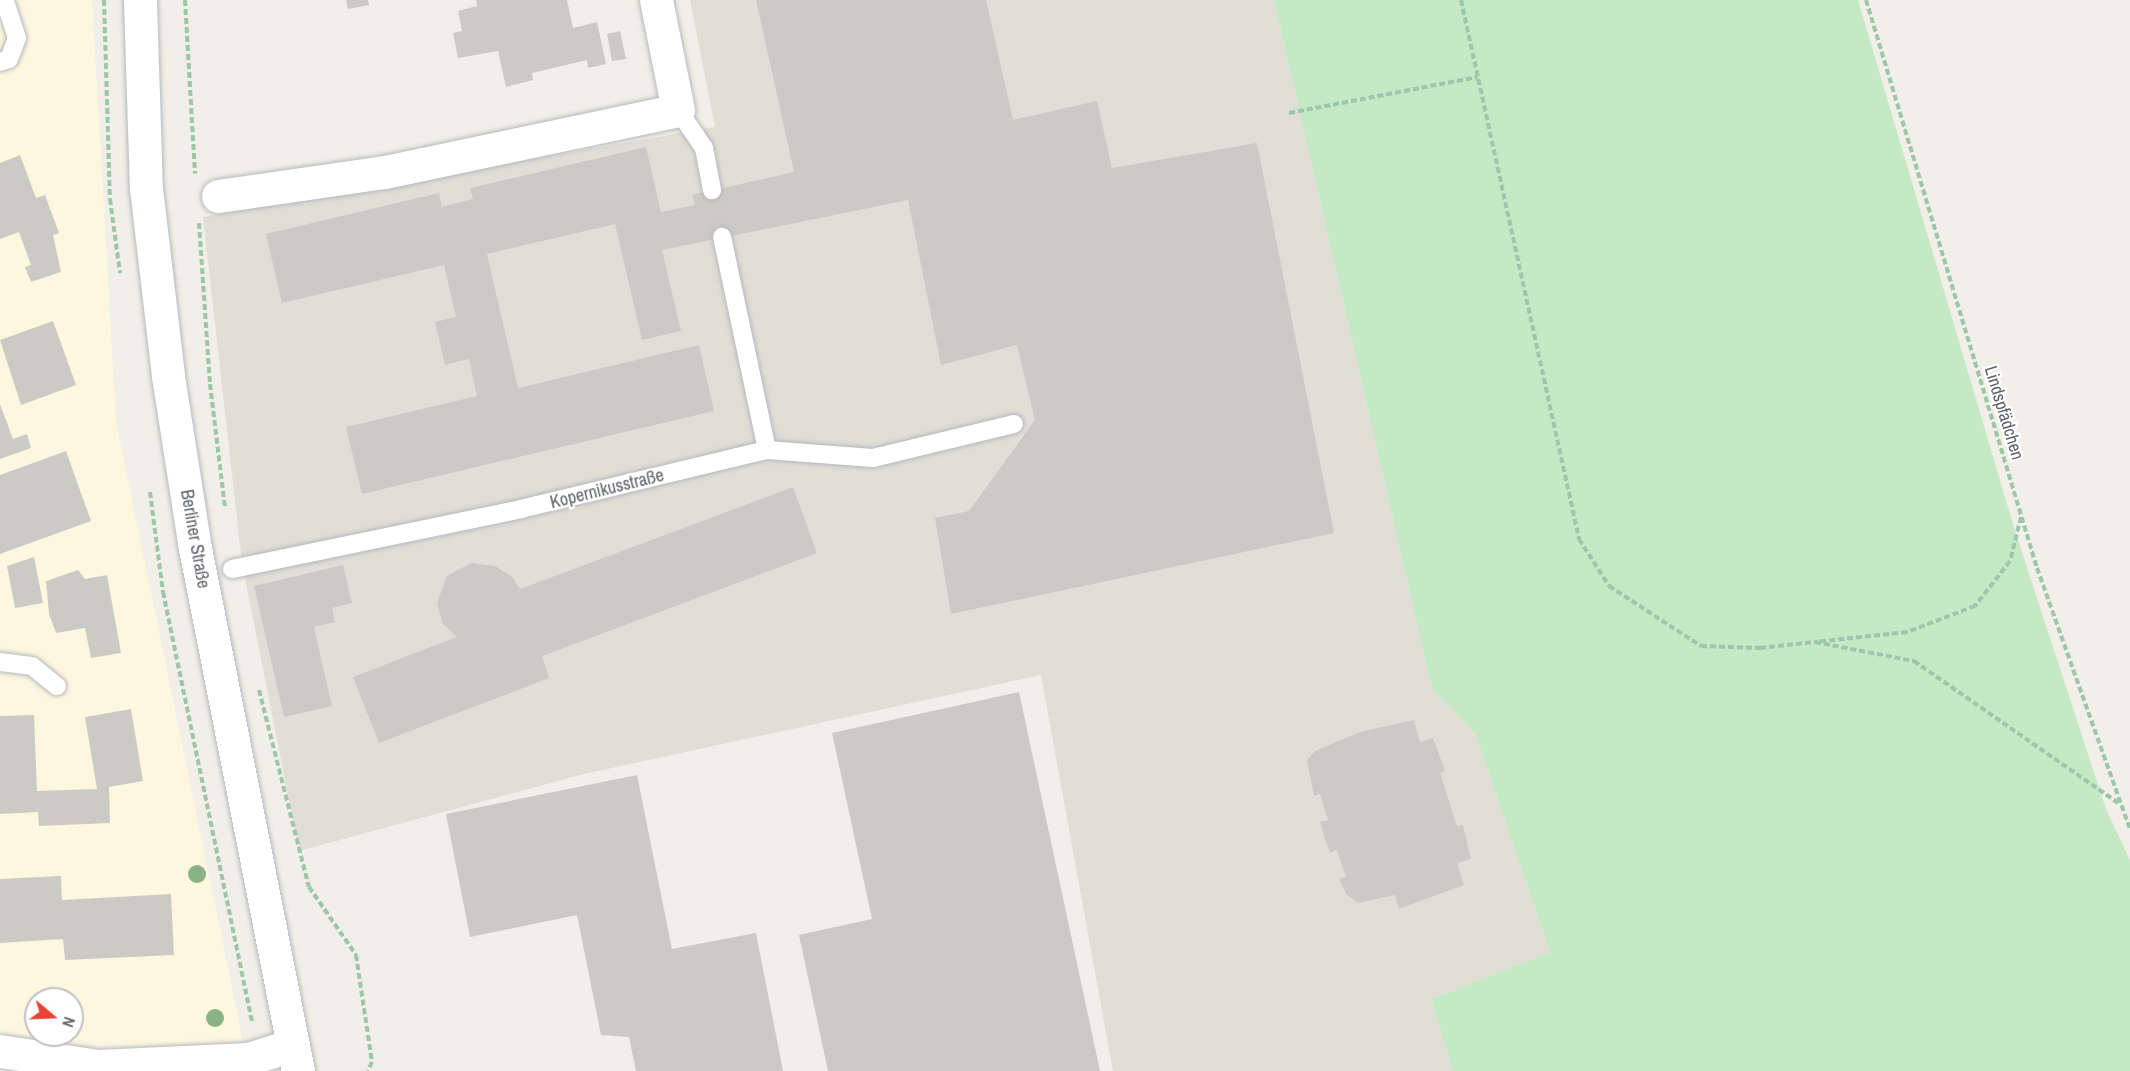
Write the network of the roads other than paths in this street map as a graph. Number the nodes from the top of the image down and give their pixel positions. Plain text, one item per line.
1 (5, 0) edge
2 (140, 0) edge
3 (656, 0) edge
4 (0, 62) edge
5 (678, 110) junction
6 (712, 190) dead end
7 (218, 196) dead end
8 (722, 237) dead end
9 (1014, 423) dead end
10 (767, 450) junction
11 (232, 568) dead end
12 (0, 662) edge
13 (57, 686) dead end
14 (0, 1051) edge
15 (295, 1058) edge

1 - 4 lane
2 - 15 street, Berliner Straße
3 - 5 street
5 - 6 lane
5 - 7 street
8 - 10 lane
9 - 10 lane, Kopernikusstraße
10 - 11 lane, Kopernikusstraße
12 - 13 lane
14 - 15 street

